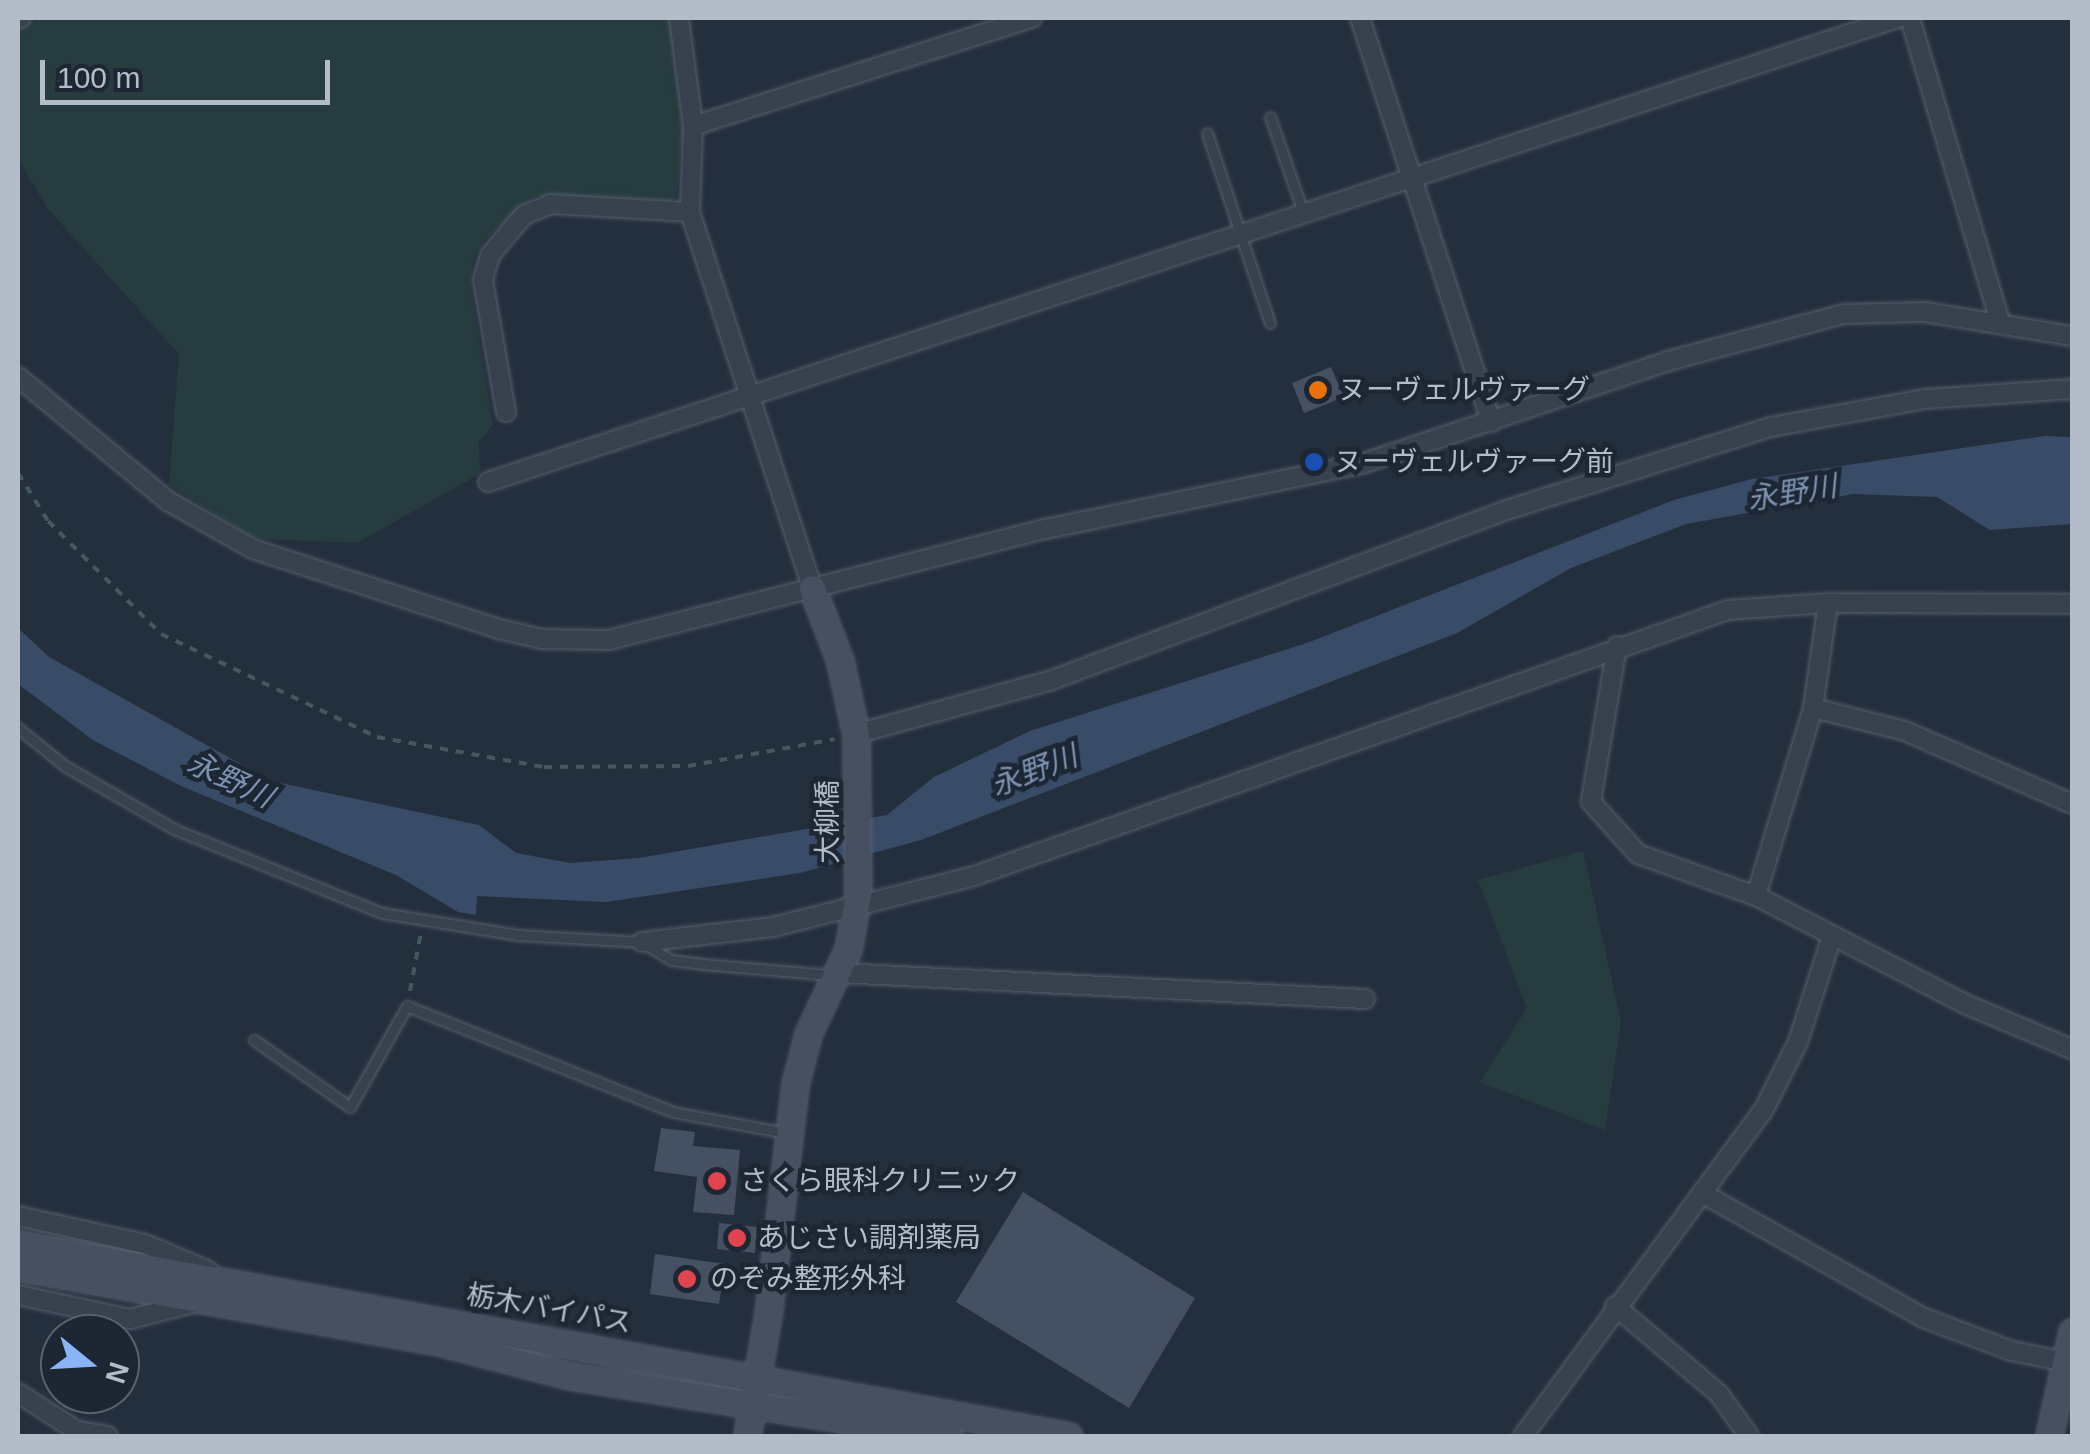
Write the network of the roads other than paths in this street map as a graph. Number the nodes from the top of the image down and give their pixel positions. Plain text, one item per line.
1 (679, 18) edge
2 (1360, 18) edge
3 (1898, 18) edge
4 (1910, 18) edge
5 (1020, 20) edge
6 (1270, 117) dead end
7 (693, 126) junction
8 (1207, 133) dead end
9 (1412, 176) junction
10 (690, 212) junction
11 (1303, 212) junction
12 (1241, 233) junction
13 (2000, 321) junction
14 (1270, 323) dead end
15 (2072, 336) edge
16 (18, 377) edge
17 (2072, 388) edge
18 (749, 398) junction
19 (506, 412) dead end
20 (1490, 422) junction
21 (488, 482) dead end
22 (812, 588) junction
23 (1828, 603) junction
24 (2072, 604) edge
25 (1617, 646) junction
26 (1814, 708) junction
27 (18, 728) edge
28 (857, 741) junction
29 (2072, 804) edge
30 (1756, 896) junction
31 (857, 902) junction
32 (1832, 936) junction
33 (642, 942) junction
34 (839, 973) junction
35 (1365, 1000) dead end
36 (254, 1040) dead end
37 (2072, 1049) edge
38 (789, 1134) junction
39 (1702, 1194) junction
40 (18, 1216) edge
41 (18, 1244) edge
42 (18, 1266) edge
43 (243, 1285) junction
44 (18, 1295) edge
45 (203, 1301) junction
46 (1615, 1306) junction
47 (2072, 1332) edge
48 (2066, 1362) junction
49 (758, 1380) junction
50 (18, 1392) edge
51 (753, 1406) junction
52 (903, 1432) edge
53 (108, 1436) edge
54 (747, 1436) edge
55 (949, 1436) edge
56 (1069, 1436) edge
57 (1523, 1436) edge
58 (1748, 1436) edge
59 (2049, 1436) edge

1 - 7 street
2 - 9 street
3 - 9 street
4 - 13 street
5 - 7 street
6 - 11 lane
7 - 10 street
8 - 12 lane
9 - 11 street
9 - 20 street
10 - 18 street
10 - 19 street
11 - 12 street
12 - 14 lane
12 - 18 street
13 - 15 street
13 - 20 street
16 - 22 street
17 - 28 street
18 - 21 street
18 - 22 street
20 - 22 street
22 - 28 main road, 大柳橋
23 - 24 street
23 - 25 street
23 - 26 street
25 - 30 street
25 - 31 street
26 - 29 street
26 - 30 street
27 - 33 lane
28 - 31 main road, 大柳橋
30 - 32 street
31 - 33 street
31 - 34 main road, 大柳橋
32 - 37 street
32 - 39 street
33 - 34 lane
34 - 35 street
34 - 38 main road, 大柳橋
36 - 38 lane
38 - 49 main road, 大柳橋
39 - 46 street
39 - 48 street
40 - 43 street
41 - 43 main road, 栃木バイパス
42 - 45 main road, 栃木バイパス
43 - 49 main road, 栃木バイパス
44 - 45 street
45 - 51 main road, 栃木バイパス
46 - 57 street
46 - 58 street
47 - 48 main road
48 - 59 main road
49 - 51 main road, 大柳橋
49 - 56 main road, 栃木バイパス
50 - 53 street
51 - 52 main road, 栃木バイパス
51 - 54 main road, 大柳橋
52 - 55 main road, 栃木バイパス

